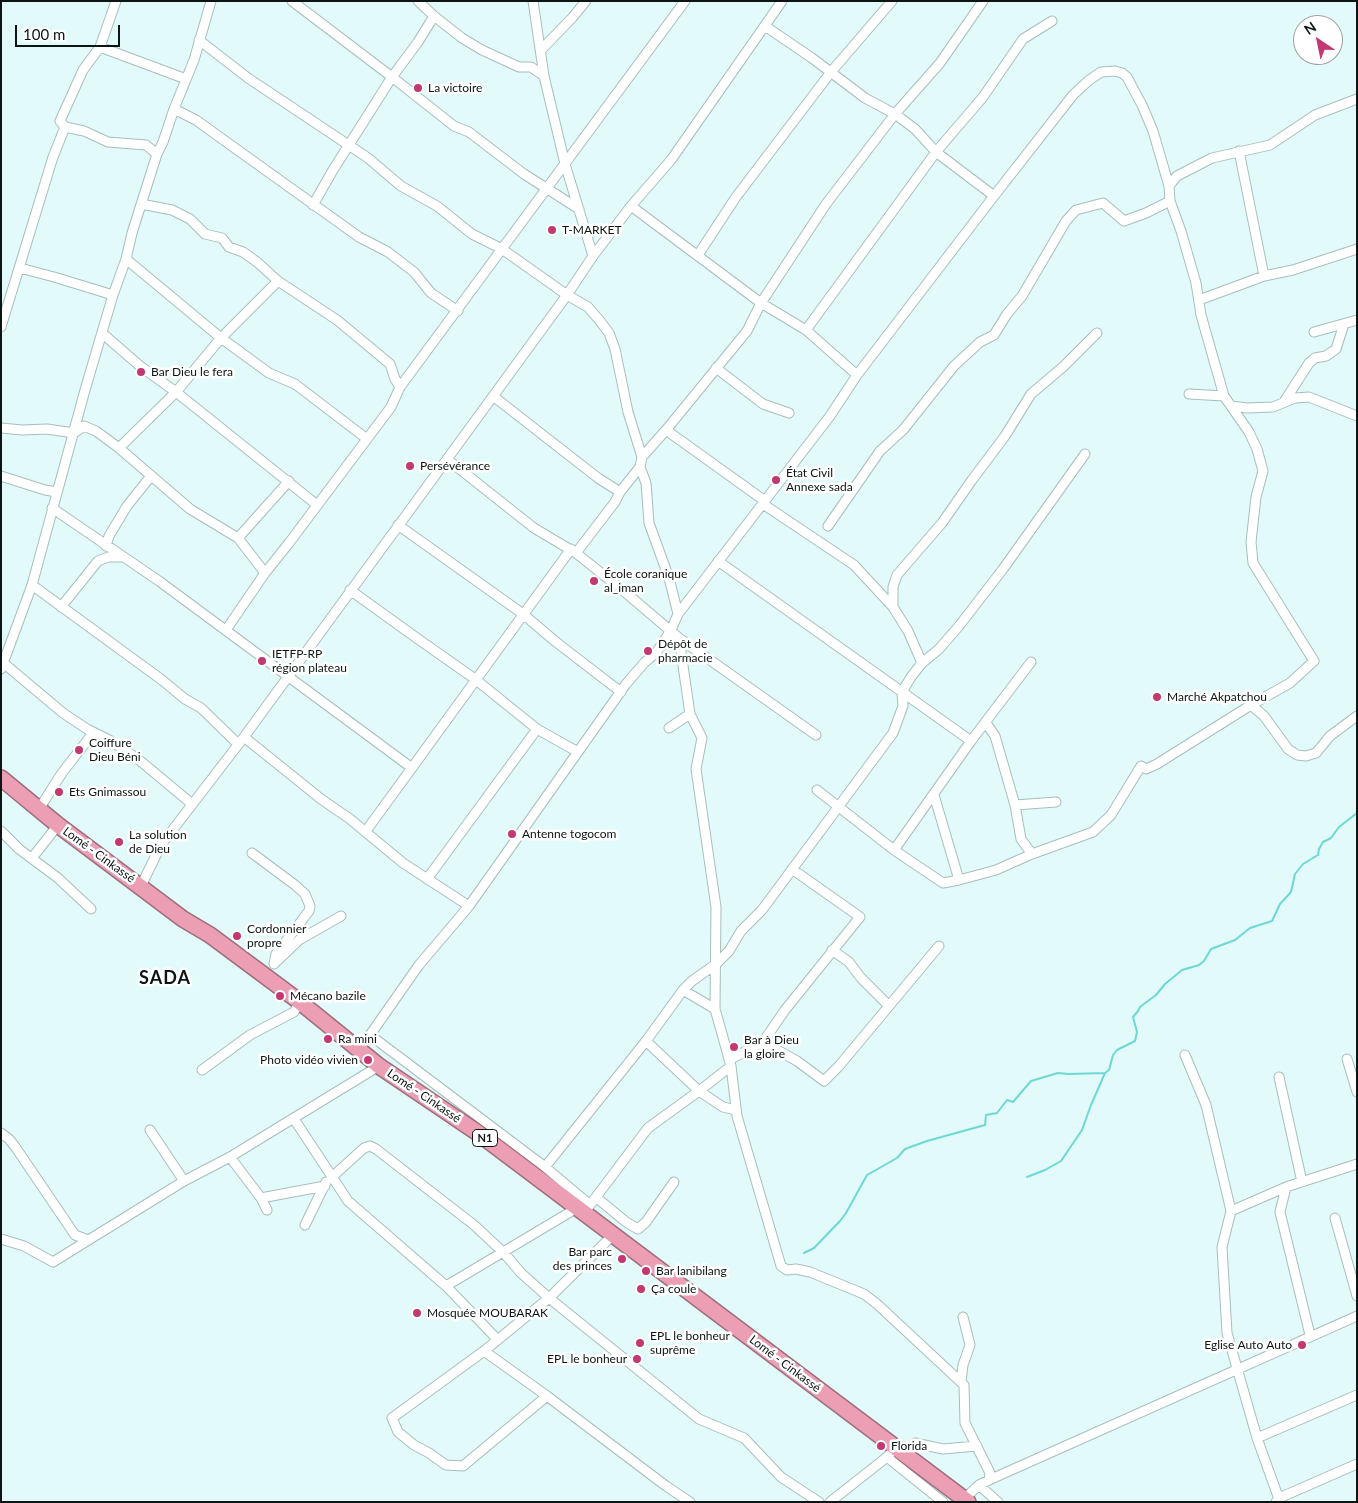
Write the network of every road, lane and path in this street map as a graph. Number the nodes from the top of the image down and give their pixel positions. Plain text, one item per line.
1 (116, 1) edge
2 (210, 1) edge
3 (292, 1) edge
4 (418, 1) edge
5 (533, 1) edge
6 (586, 1) edge
7 (684, 1) edge
8 (782, 1) edge
9 (892, 1) edge
10 (983, 1) edge
11 (434, 16) junction
12 (1052, 21) dead end
13 (765, 26) junction
14 (199, 40) junction
15 (100, 47) junction
16 (541, 50) junction
17 (831, 72) junction
18 (544, 76) junction
19 (392, 77) junction
20 (186, 79) junction
21 (1357, 99) edge
22 (174, 109) junction
23 (895, 114) junction
24 (65, 127) junction
25 (349, 145) junction
26 (1239, 151) junction
27 (936, 152) junction
28 (157, 154) junction
29 (565, 164) junction
30 (1169, 186) junction
31 (547, 188) junction
32 (994, 196) junction
33 (1170, 201) junction
34 (141, 204) junction
35 (314, 205) junction
36 (631, 206) junction
37 (579, 209) junction
38 (502, 249) junction
39 (1357, 249) edge
40 (593, 256) junction
41 (698, 256) junction
42 (126, 259) junction
43 (20, 268) junction
44 (1264, 276) junction
45 (278, 281) junction
46 (113, 295) junction
47 (567, 295) junction
48 (1199, 300) junction
49 (761, 303) junction
50 (458, 311) junction
51 (1357, 320) edge
52 (1344, 324) junction
53 (1, 327) edge
54 (806, 330) junction
55 (1097, 332) dead end
56 (1314, 332) dead end
57 (103, 334) junction
58 (221, 338) junction
59 (716, 368) junction
60 (857, 375) junction
61 (400, 387) junction
62 (176, 392) junction
63 (1189, 394) dead end
64 (493, 396) junction
65 (1224, 396) junction
66 (1284, 402) junction
67 (1231, 406) junction
68 (789, 413) dead end
69 (1357, 416) edge
70 (1, 428) edge
71 (666, 430) junction
72 (74, 433) junction
73 (367, 439) junction
74 (119, 448) junction
75 (1085, 454) dead end
76 (642, 457) junction
77 (446, 459) junction
78 (640, 468) junction
79 (1, 476) edge
80 (151, 476) junction
81 (289, 481) junction
82 (57, 492) junction
83 (620, 492) junction
84 (764, 502) junction
85 (317, 505) junction
86 (52, 508) junction
87 (398, 525) junction
88 (828, 526) dead end
89 (238, 538) junction
90 (106, 546) junction
91 (573, 551) junction
92 (124, 558) junction
93 (718, 561) junction
94 (265, 573) junction
95 (32, 585) junction
96 (350, 590) junction
97 (61, 607) junction
98 (893, 607) junction
99 (523, 614) junction
100 (678, 614) junction
101 (226, 630) junction
102 (671, 630) junction
103 (679, 638) junction
104 (1031, 662) dead end
105 (922, 663) junction
106 (2, 664) edge
107 (288, 675) junction
108 (475, 679) junction
109 (621, 692) junction
110 (902, 692) junction
111 (1251, 705) junction
112 (690, 714) junction
113 (1357, 716) edge
114 (986, 723) junction
115 (669, 728) dead end
116 (537, 729) junction
117 (93, 732) junction
118 (816, 735) dead end
119 (241, 741) junction
120 (972, 741) junction
121 (578, 752) junction
122 (412, 768) junction
123 (1, 778) edge
124 (817, 790) dead end
125 (934, 795) junction
126 (1056, 802) dead end
127 (192, 804) junction
128 (1015, 805) junction
129 (839, 806) junction
130 (39, 809) junction
131 (58, 825) junction
132 (1, 831) edge
133 (366, 831) junction
134 (894, 850) junction
135 (252, 854) dead end
136 (1032, 854) junction
137 (32, 858) junction
138 (792, 869) junction
139 (428, 879) junction
140 (959, 880) junction
141 (141, 886) junction
142 (468, 906) junction
143 (91, 909) dead end
144 (341, 916) dead end
145 (940, 946) dead end
146 (832, 950) junction
147 (274, 964) junction
148 (716, 964) junction
149 (264, 975) junction
150 (683, 990) junction
151 (300, 1002) junction
152 (889, 1006) junction
153 (715, 1009) junction
154 (370, 1035) junction
155 (646, 1041) junction
156 (763, 1042) junction
157 (357, 1049) junction
158 (1185, 1055) dead end
159 (1348, 1059) dead end
160 (730, 1063) junction
161 (380, 1066) junction
162 (202, 1070) dead end
163 (1279, 1077) dead end
164 (699, 1091) junction
165 (1357, 1092) edge
166 (736, 1110) junction
167 (294, 1119) junction
168 (492, 1126) junction
169 (150, 1130) dead end
170 (1, 1133) edge
171 (478, 1133) junction
172 (230, 1157) junction
173 (1357, 1164) edge
174 (545, 1167) junction
175 (330, 1174) junction
176 (184, 1180) junction
177 (674, 1182) dead end
178 (1302, 1182) junction
179 (325, 1186) junction
180 (1286, 1187) junction
181 (261, 1198) junction
182 (587, 1206) junction
183 (267, 1210) dead end
184 (1231, 1211) junction
185 (1335, 1218) dead end
186 (305, 1225) dead end
187 (613, 1235) junction
188 (1, 1239) edge
189 (88, 1240) junction
190 (504, 1253) junction
191 (446, 1286) junction
192 (1357, 1296) edge
193 (549, 1298) junction
194 (1357, 1316) edge
195 (963, 1317) dead end
196 (1310, 1335) junction
197 (497, 1339) junction
198 (484, 1351) junction
199 (1237, 1368) junction
200 (961, 1381) junction
201 (1357, 1395) edge
202 (547, 1396) junction
203 (1257, 1438) junction
204 (915, 1443) dead end
205 (976, 1446) junction
206 (892, 1452) junction
207 (1357, 1464) edge
208 (989, 1480) junction
209 (979, 1486) junction
210 (966, 1500) edge
211 (1278, 1500) edge
212 (690, 1502) edge
213 (820, 1502) edge
214 (830, 1502) edge
215 (943, 1502) edge
216 (998, 1502) edge

1 - 15 street
2 - 14 street
3 - 19 street
4 - 11 street
5 - 16 street
6 - 16 street
7 - 29 street
8 - 13 street
9 - 17 street
10 - 23 street
11 - 18 street
11 - 19 street
12 - 27 street
13 - 17 street
13 - 36 street
14 - 20 street
14 - 25 street
15 - 20 street
15 - 24 street
16 - 18 street
17 - 23 street
17 - 41 street
18 - 29 street
19 - 25 street
19 - 31 street
20 - 22 street
21 - 26 street
22 - 28 street
22 - 35 street
23 - 27 street
23 - 49 street
24 - 28 street
24 - 43 street
25 - 35 street
25 - 38 street
26 - 30 street
26 - 44 street
27 - 32 street
27 - 54 street
28 - 34 street
29 - 31 street
29 - 37 street
30 - 32 street
30 - 33 street
31 - 37 street
31 - 38 street
32 - 60 street
33 - 48 street
33 - 88 street
34 - 42 street
34 - 45 street
35 - 50 street
36 - 40 street
36 - 41 street
37 - 40 street
38 - 47 street
38 - 50 street
39 - 44 street
40 - 47 street
41 - 49 street
42 - 46 street
42 - 58 street
43 - 46 street
43 - 53 street
44 - 48 street
45 - 58 street
45 - 61 street
46 - 57 street
47 - 64 street
47 - 76 street
48 - 65 street
49 - 54 street
49 - 59 street
50 - 61 street
51 - 52 street
52 - 56 street
52 - 66 street
54 - 60 street
55 - 98 street
57 - 62 street
57 - 72 street
58 - 62 street
58 - 73 street
59 - 68 street
59 - 71 street
60 - 84 street
61 - 73 street
62 - 74 street
62 - 81 street
63 - 65 street
64 - 77 street
64 - 83 street
65 - 67 street
66 - 67 street
66 - 69 street
67 - 111 street
70 - 72 street
71 - 76 street
71 - 84 street
72 - 74 street
72 - 82 street
73 - 85 street
74 - 80 street
75 - 105 street
76 - 78 street
77 - 87 street
77 - 91 street
78 - 83 street
78 - 100 street
79 - 82 street
80 - 89 street
80 - 90 street
81 - 85 street
81 - 89 street
82 - 86 street
83 - 91 street
84 - 93 street
84 - 98 street
85 - 94 street
86 - 90 street
86 - 95 street
87 - 96 street
87 - 99 street
89 - 94 street
90 - 92 street
91 - 99 street
91 - 102 street
92 - 97 street
92 - 101 street
93 - 100 street
93 - 110 street
94 - 101 street
95 - 97 street
95 - 106 street
96 - 107 street
96 - 108 street
97 - 119 street
98 - 105 street
99 - 108 street
99 - 109 street
100 - 102 street
101 - 107 street
102 - 103 street
102 - 109 street
103 - 112 street
103 - 118 street
104 - 114 street
105 - 110 street
106 - 117 street
107 - 119 street
107 - 122 street
108 - 116 street
108 - 122 street
109 - 121 street
110 - 120 street
110 - 129 street
111 - 113 street
111 - 136 street
112 - 115 street
112 - 148 street
114 - 120 street
114 - 128 street
116 - 121 street
116 - 139 street
117 - 127 street
117 - 130 street
119 - 127 street
119 - 133 street
120 - 125 street
121 - 142 street
122 - 133 street
123 - 130 highway, Lomé - Cinkassé / N1
124 - 129 street
125 - 134 street
125 - 140 street
126 - 128 street
127 - 141 street
128 - 136 street
129 - 134 street
129 - 138 street
130 - 131 highway, Lomé - Cinkassé / N1
131 - 137 street
131 - 141 highway, Lomé - Cinkassé / N1
132 - 137 street
133 - 139 street
134 - 140 street
135 - 147 street
136 - 140 street
137 - 143 street
138 - 146 street
138 - 148 street
139 - 142 street
141 - 149 highway, Lomé - Cinkassé / N1
142 - 154 street
144 - 147 street
145 - 152 street
146 - 152 street
146 - 156 street
147 - 149 street
148 - 150 street
148 - 153 street
149 - 151 highway, Lomé - Cinkassé / N1
150 - 153 street
150 - 155 street
151 - 157 highway, Lomé - Cinkassé / N1
151 - 162 street
152 - 156 street
153 - 160 street
154 - 157 street
154 - 168 street
155 - 164 street
155 - 174 street
156 - 160 street
157 - 161 highway, Lomé - Cinkassé / N1
158 - 184 street
159 - 165 street
160 - 164 street
160 - 166 street
161 - 167 street
161 - 171 highway, Lomé - Cinkassé / N1
163 - 178 street
164 - 166 street
164 - 182 street
166 - 200 street
167 - 172 street
167 - 175 street
168 - 171 street
168 - 174 street
169 - 176 street
170 - 189 street
171 - 182 highway, Lomé - Cinkassé / N1
172 - 176 street
172 - 181 street
173 - 178 street
174 - 182 street
175 - 179 street
175 - 190 street
175 - 191 street
176 - 189 street
177 - 182 street
178 - 180 street
179 - 181 street
179 - 186 street
180 - 184 street
180 - 196 street
181 - 183 street
182 - 187 highway, Lomé - Cinkassé / N1
182 - 190 street
184 - 199 street
185 - 192 street
187 - 193 street
187 - 206 highway, Lomé - Cinkassé / N1
188 - 189 street
190 - 191 street
190 - 193 street
191 - 197 street
193 - 197 street
193 - 213 street
194 - 196 street
195 - 200 street
196 - 199 street
197 - 198 street
198 - 202 street
198 - 202 street
199 - 203 street
199 - 208 street
200 - 205 street
201 - 203 street
202 - 212 street
203 - 211 street
204 - 205 street
205 - 208 street
206 - 210 highway, Lomé - Cinkassé / N1
206 - 214 street
206 - 215 street
207 - 211 street
208 - 209 street
209 - 210 street
209 - 216 street

